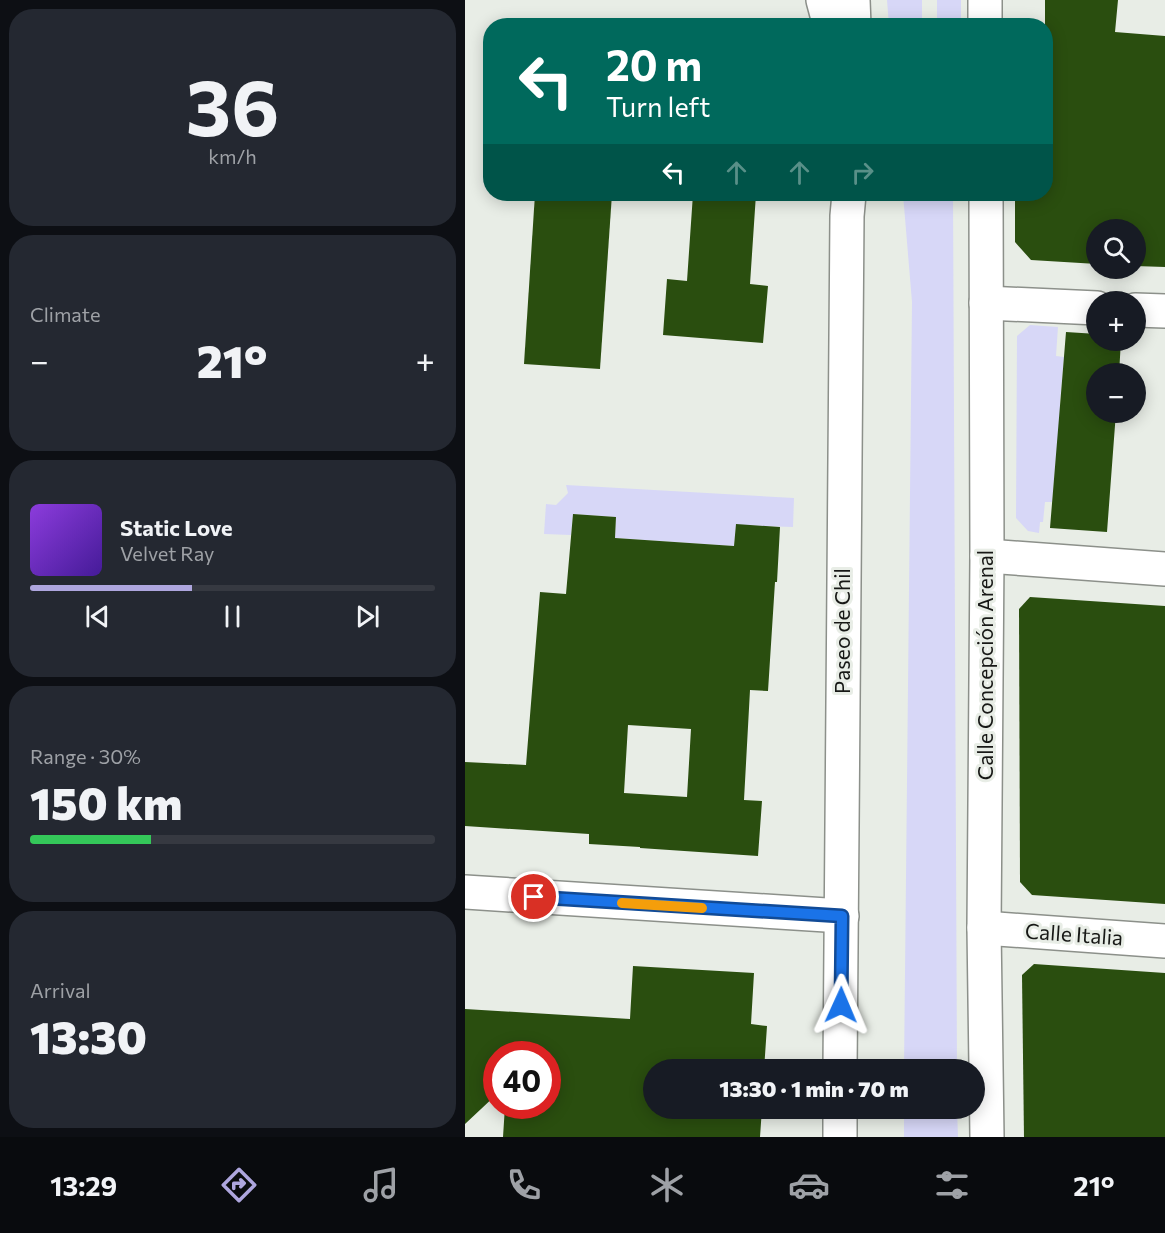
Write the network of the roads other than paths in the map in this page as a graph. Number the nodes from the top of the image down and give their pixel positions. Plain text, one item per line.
1 (823, 0) edge
2 (853, 0) edge
3 (985, 0) edge
4 (828, 18) edge
5 (854, 18) edge
6 (985, 18) edge
7 (847, 201) edge
8 (986, 201) edge
9 (986, 303) junction
10 (1086, 308) edge
11 (1146, 310) edge
12 (1165, 311) edge
13 (987, 556) junction
14 (1165, 569) edge
15 (465, 892) edge
16 (842, 916) junction
17 (984, 928) junction
18 (1165, 941) edge
19 (840, 1059) edge
20 (840, 1119) edge
21 (840, 1137) edge
22 (987, 1137) edge

1 - 4 street
2 - 5 street
3 - 6 street
7 - 16 street, Paseo de Chil
8 - 9 street, Calle Concepción Arenal
9 - 10 street
9 - 13 street, Calle Concepción Arenal
11 - 12 street
13 - 14 street
13 - 17 street, Calle Concepción Arenal
15 - 16 street
16 - 19 street, Paseo de Chil
17 - 18 street, Calle Italia
17 - 22 street, Calle Concepción Arenal
20 - 21 street

